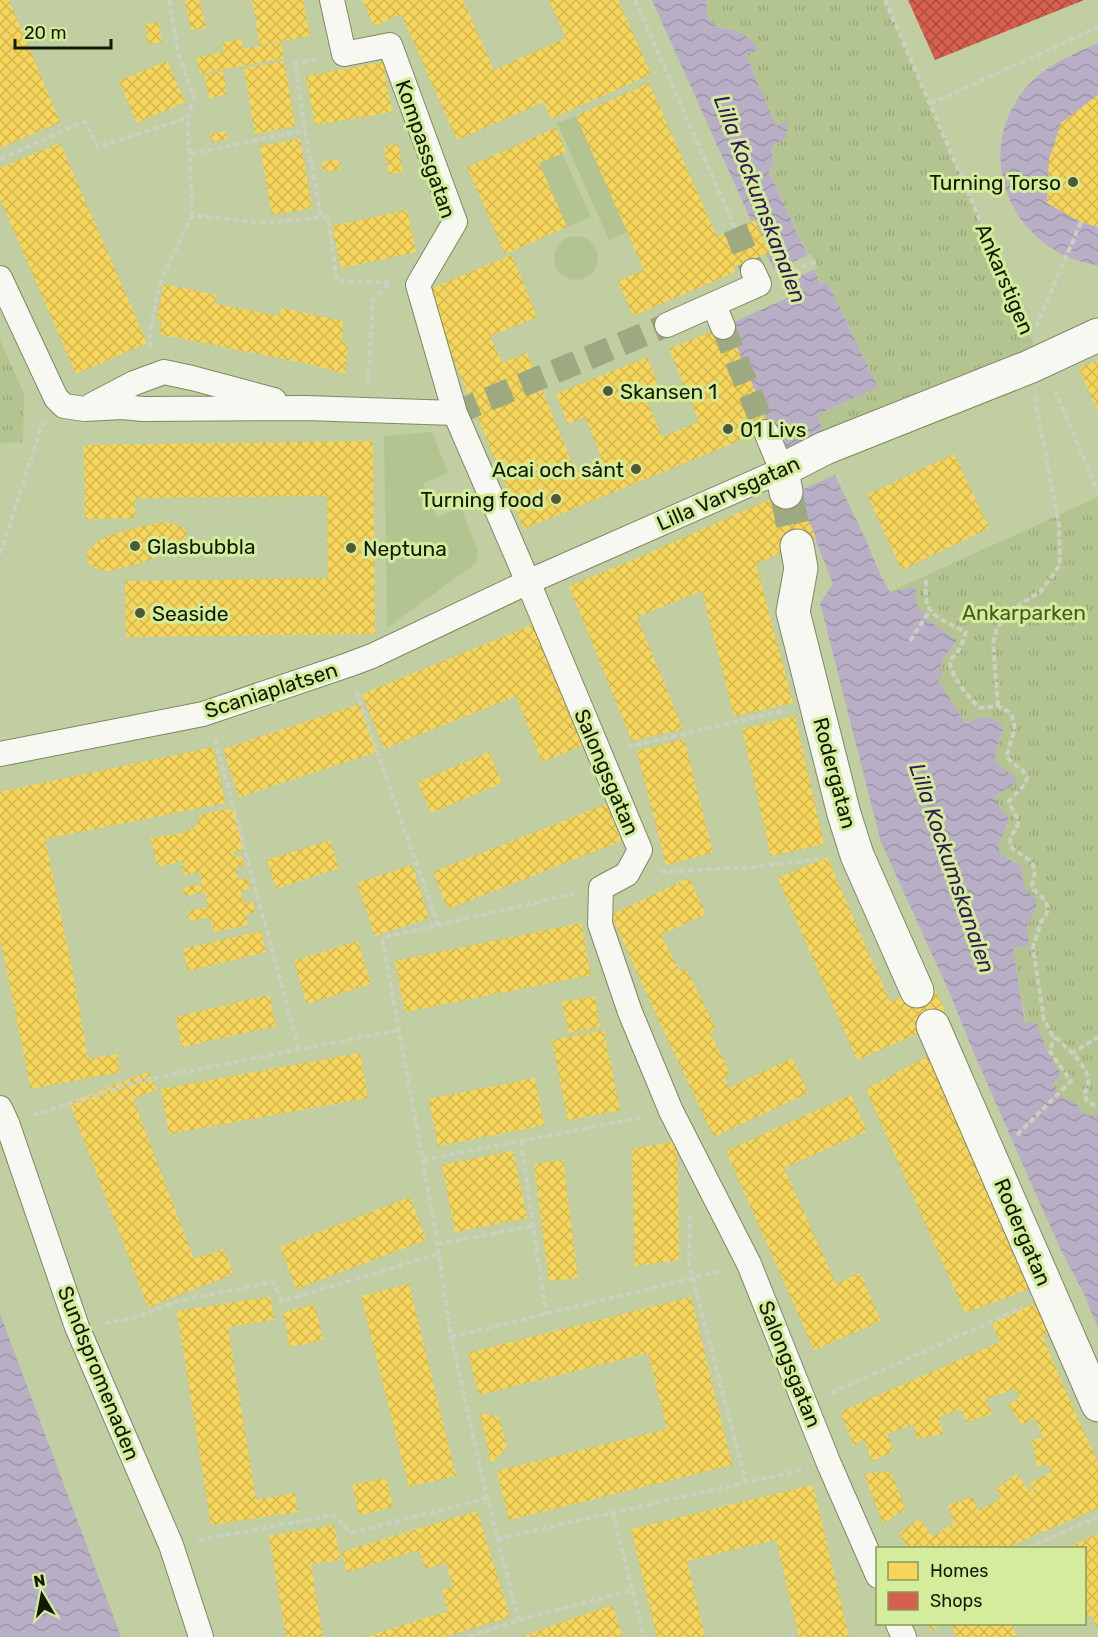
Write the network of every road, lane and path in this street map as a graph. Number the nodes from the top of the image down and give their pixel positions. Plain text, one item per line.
1 (169, 0) edge
2 (332, 0) edge
3 (635, 0) edge
4 (885, 0) edge
5 (1098, 27) edge
6 (344, 54) junction
7 (930, 104) junction
8 (187, 118) junction
9 (305, 130) junction
10 (190, 154) junction
11 (0, 159) edge
12 (192, 215) junction
13 (321, 217) junction
14 (1081, 222) dead end
15 (735, 228) tunnel mouth
16 (817, 261) dead end
17 (753, 271) dead end
18 (784, 275) dead end
19 (0, 278) edge
20 (421, 279) junction
21 (390, 283) junction
22 (714, 305) junction
23 (668, 325) tunnel mouth
24 (723, 327) tunnel mouth
25 (1098, 335) edge
26 (1034, 356) junction
27 (164, 372) junction
28 (56, 398) junction
29 (305, 408) junction
30 (85, 409) junction
31 (366, 410) junction
32 (455, 413) junction
33 (766, 432) tunnel mouth
34 (785, 477) junction
35 (1098, 492) edge
36 (797, 546) tunnel mouth
37 (0, 554) edge
38 (926, 580) dead end
39 (528, 582) junction
40 (930, 610) junction
41 (910, 642) dead end
42 (348, 665) junction
43 (816, 703) junction
44 (998, 706) junction
45 (203, 714) junction
46 (600, 753) junction
47 (0, 754) edge
48 (857, 855) junction
49 (627, 874) junction
50 (600, 888) junction
51 (438, 925) junction
52 (917, 991) dead end
53 (933, 1026) dead end
54 (398, 1030) junction
55 (1056, 1037) junction
56 (1098, 1037) edge
57 (299, 1050) junction
58 (1071, 1054) junction
59 (1098, 1105) edge
60 (671, 1111) junction
61 (3, 1115) edge
62 (1014, 1138) dead end
63 (521, 1141) junction
64 (423, 1160) junction
65 (690, 1207) dead end
66 (534, 1226) junction
67 (437, 1244) junction
68 (439, 1254) junction
69 (749, 1264) junction
70 (693, 1278) junction
71 (1051, 1296) junction
72 (546, 1314) junction
73 (77, 1327) junction
74 (451, 1337) junction
75 (806, 1404) junction
76 (1098, 1405) edge
77 (829, 1464) junction
78 (746, 1483) junction
79 (487, 1498) junction
80 (613, 1513) junction
81 (1098, 1517) edge
82 (497, 1539) junction
83 (171, 1545) junction
84 (1029, 1547) edge
85 (876, 1571) edge
86 (632, 1590) junction
87 (519, 1620) junction
88 (201, 1637) edge
89 (468, 1637) edge
90 (644, 1637) edge

1 - 8 path
2 - 6 street
3 - 15 path
4 - 7 path, Ankarstigen
5 - 7 path
6 - 9 path
6 - 20 street, Kompassgatan
7 - 26 path, Ankarstigen
8 - 10 path
8 - 11 path
9 - 10 path
9 - 13 path
10 - 12 path
12 - 13 path
12 - 27 path
13 - 21 path
14 - 26 path
16 - 18 path
17 - 22 street
19 - 28 street
20 - 21 path
20 - 21 path
20 - 32 street
21 - 31 path
22 - 23 street
22 - 24 street
25 - 26 street, Lilla Varvsgatan
26 - 34 street, Lilla Varvsgatan
26 - 35 path, Ankarstigen
26 - 44 path
27 - 29 street
27 - 30 street
28 - 30 street
28 - 37 path
29 - 30 street
29 - 31 street
31 - 32 street
32 - 39 street
33 - 34 street
34 - 39 street, Lilla Varvsgatan
36 - 43 street, Rodergatan
38 - 40 path
39 - 42 street, Scaniaplatsen
39 - 46 street, Salongsgatan
40 - 41 path
40 - 44 path
42 - 45 street, Scaniaplatsen
42 - 51 path
43 - 46 path
43 - 48 street, Rodergatan
44 - 55 path
45 - 47 street, Scaniaplatsen
45 - 57 path
46 - 49 street, Salongsgatan
48 - 49 path
48 - 52 street, Rodergatan
49 - 50 street
50 - 51 path
50 - 60 street, Salongsgatan
51 - 54 path
53 - 71 street, Rodergatan
54 - 57 path
54 - 64 path
55 - 58 path
55 - 62 path
56 - 58 path
57 - 61 path
58 - 59 path
60 - 63 path
60 - 69 street, Salongsgatan
61 - 73 street, Sundspromenaden
63 - 64 path
63 - 66 path
64 - 67 path
65 - 70 path
66 - 67 path
66 - 72 path
67 - 68 path
68 - 73 path
68 - 74 path
69 - 70 path
69 - 75 street, Salongsgatan
70 - 72 path
70 - 78 path
71 - 75 path
71 - 76 street, Rodergatan
72 - 74 path
73 - 83 street, Sundspromenaden
74 - 79 path
75 - 77 street, Salongsgatan
77 - 78 path
77 - 85 street, Salongsgatan
78 - 80 path
79 - 82 path
79 - 83 path
80 - 82 path
80 - 86 path
81 - 84 path
82 - 87 path
83 - 88 street, Sundspromenaden
86 - 87 path
86 - 90 path
87 - 89 path

